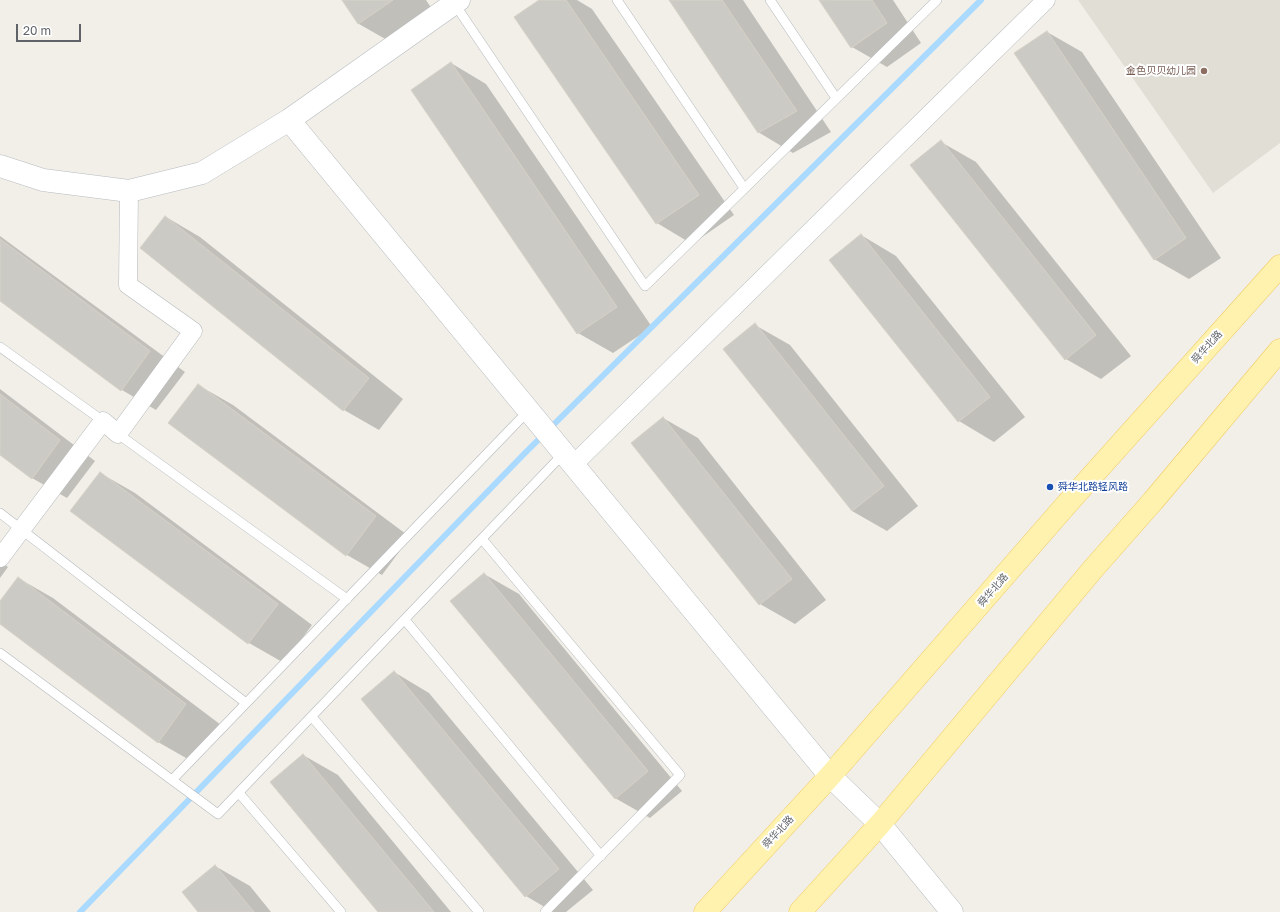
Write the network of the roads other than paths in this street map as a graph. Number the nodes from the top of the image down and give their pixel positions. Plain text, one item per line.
1 (617, 0) edge
2 (770, 0) edge
3 (1046, 0) edge
4 (456, 1) edge
5 (932, 2) edge
6 (836, 98) junction
7 (289, 120) junction
8 (0, 166) edge
9 (744, 188) junction
10 (129, 191) junction
11 (1280, 266) edge
12 (0, 347) edge
13 (1280, 350) edge
14 (103, 421) junction
15 (118, 434) junction
16 (552, 439) junction
17 (0, 513) edge
18 (21, 530) junction
19 (482, 539) junction
20 (0, 558) edge
21 (347, 598) junction
22 (405, 620) junction
23 (0, 653) edge
24 (246, 702) junction
25 (312, 717) junction
26 (830, 776) junction
27 (172, 780) junction
28 (239, 793) junction
29 (880, 824) junction
30 (601, 856) junction
31 (342, 912) edge
32 (479, 912) edge
33 (545, 912) edge
34 (705, 912) edge
35 (800, 912) edge
36 (952, 912) edge

1 - 9 lane
2 - 6 lane
3 - 16 street
4 - 7 street
4 - 9 lane
5 - 6 lane
6 - 9 lane
7 - 10 street
7 - 16 street
8 - 10 street
10 - 15 street
11 - 26 main road, 舜华北路
12 - 14 lane
13 - 29 main road
14 - 15 street
14 - 18 street
15 - 21 lane
16 - 19 lane
16 - 21 lane
16 - 26 street
17 - 18 lane
18 - 20 street
18 - 24 lane
19 - 22 lane
19 - 30 lane
21 - 24 lane
22 - 25 lane
22 - 30 lane
23 - 27 lane
24 - 27 lane
25 - 28 lane
25 - 32 lane
26 - 29 street
26 - 34 main road, 舜华北路
27 - 28 lane
28 - 31 lane
29 - 35 main road
29 - 36 street
30 - 33 lane

